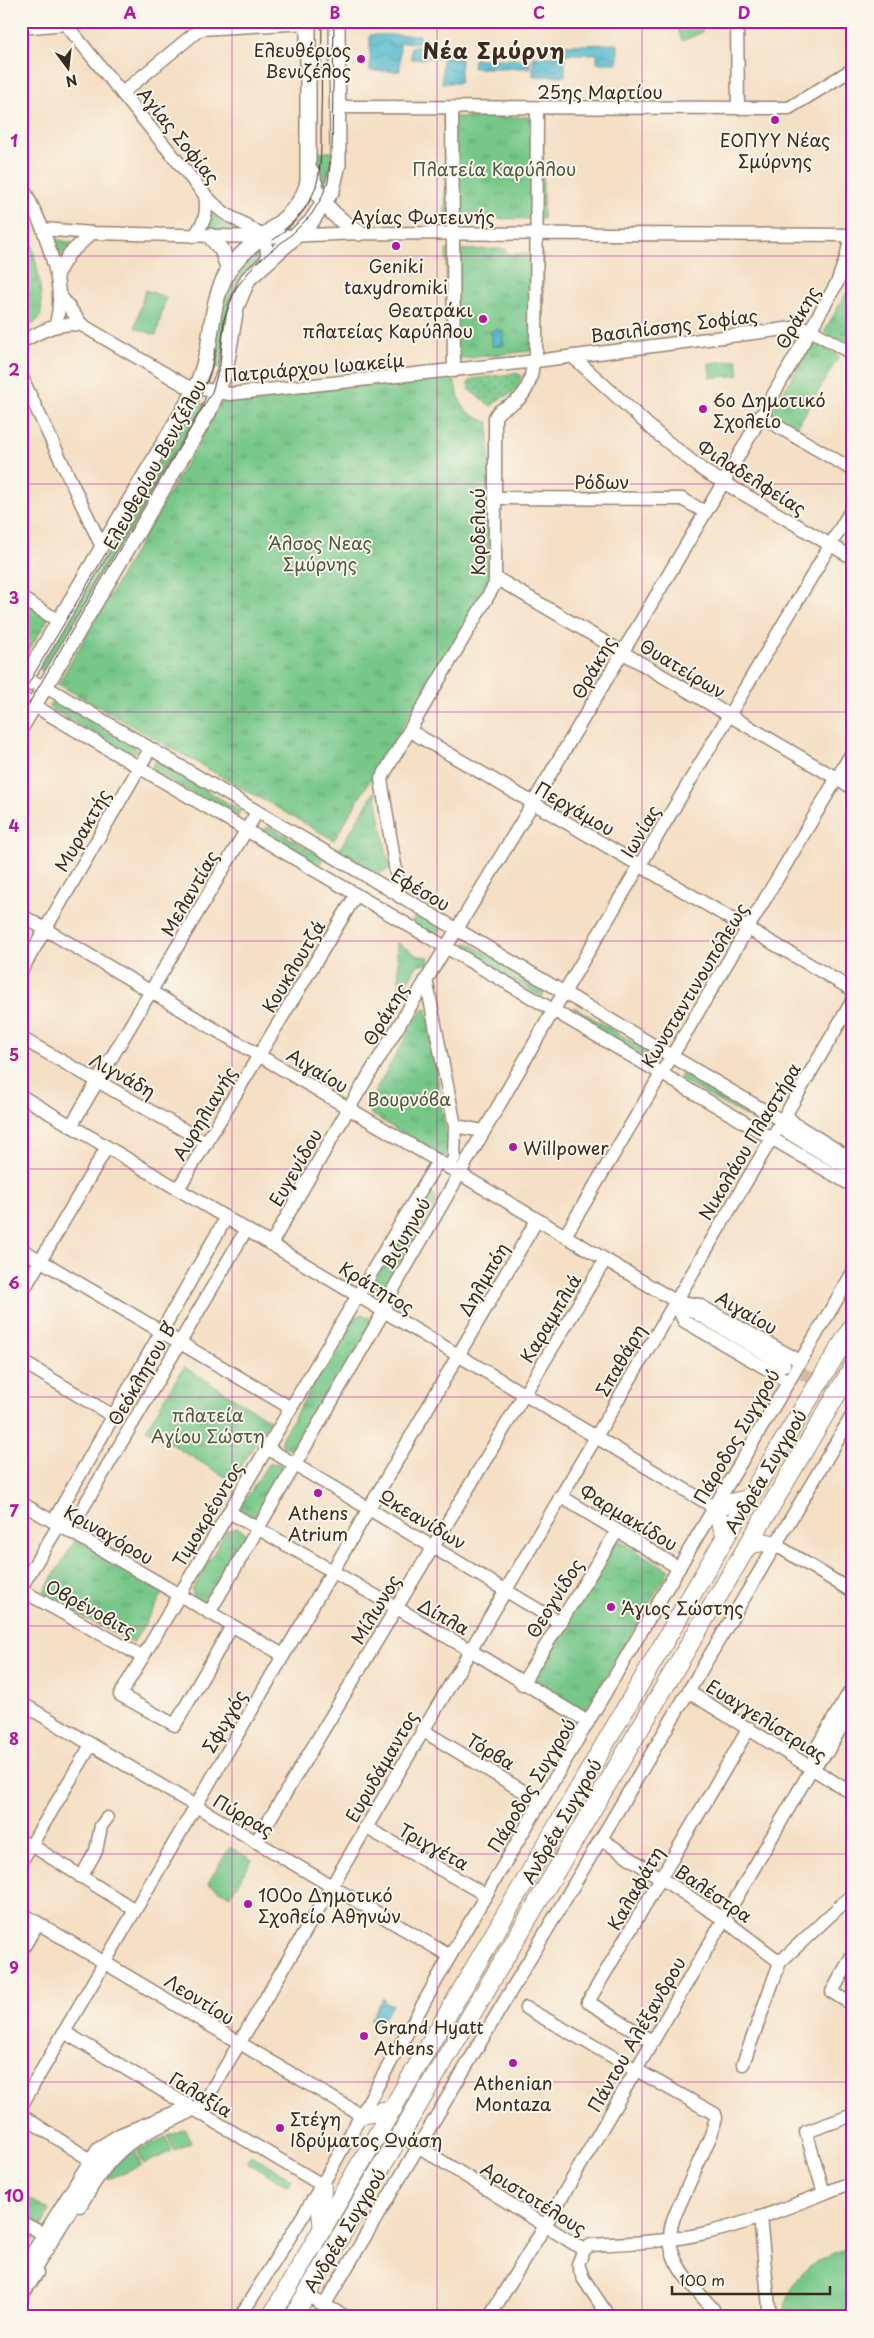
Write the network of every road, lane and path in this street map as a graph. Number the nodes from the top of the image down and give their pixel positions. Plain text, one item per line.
1 (25, 21) edge
2 (337, 21) edge
3 (737, 21) edge
4 (66, 22) edge
5 (308, 22) edge
6 (200, 25) edge
7 (21, 28) edge
8 (853, 69) edge
9 (308, 82) junction
10 (122, 93) junction
11 (337, 108) junction
12 (452, 108) junction
13 (738, 108) junction
14 (537, 109) junction
15 (21, 184) edge
16 (205, 195) junction
17 (26, 196) edge
18 (324, 204) junction
19 (43, 228) junction
20 (92, 233) junction
21 (359, 233) junction
22 (453, 233) junction
23 (536, 234) junction
24 (297, 235) junction
25 (852, 235) edge
26 (194, 236) junction
27 (210, 236) junction
28 (262, 237) junction
29 (266, 262) junction
30 (229, 270) junction
31 (57, 274) junction
32 (847, 276) edge
33 (60, 295) junction
34 (56, 324) junction
35 (82, 325) junction
36 (809, 329) junction
37 (21, 342) edge
38 (853, 354) edge
39 (572, 356) junction
40 (534, 361) junction
41 (454, 370) junction
42 (21, 376) edge
43 (196, 389) junction
44 (218, 393) junction
45 (760, 416) junction
46 (853, 470) edge
47 (723, 483) junction
48 (495, 498) junction
49 (853, 507) edge
50 (706, 512) junction
51 (830, 545) junction
52 (103, 549) junction
53 (853, 558) edge
54 (496, 578) junction
55 (21, 598) edge
56 (60, 621) junction
57 (622, 652) junction
58 (21, 687) edge
59 (46, 687) junction
60 (28, 702) edge
61 (729, 715) junction
62 (21, 727) edge
63 (410, 731) junction
64 (150, 749) junction
65 (853, 751) edge
66 (138, 768) junction
67 (837, 779) junction
68 (853, 788) edge
69 (534, 804) junction
70 (257, 812) junction
71 (246, 831) junction
72 (640, 865) junction
73 (356, 895) junction
74 (400, 897) junction
75 (21, 915) edge
76 (46, 929) junction
77 (748, 929) junction
78 (456, 930) junction
79 (445, 948) junction
80 (21, 971) edge
81 (426, 979) junction
82 (853, 990) edge
83 (152, 992) junction
84 (564, 993) junction
85 (853, 1000) edge
86 (553, 1011) junction
87 (21, 1038) edge
88 (260, 1055) junction
89 (673, 1057) junction
90 (662, 1074) junction
91 (98, 1081) junction
92 (21, 1096) edge
93 (349, 1108) junction
94 (784, 1121) junction
95 (71, 1126) junction
96 (455, 1126) junction
97 (483, 1131) junction
98 (770, 1138) junction
99 (208, 1143) junction
100 (107, 1147) junction
101 (853, 1160) edge
102 (438, 1161) junction
103 (455, 1171) junction
104 (853, 1172) edge
105 (853, 1186) edge
106 (178, 1189) junction
107 (226, 1218) junction
108 (538, 1220) junction
109 (246, 1230) junction
110 (565, 1236) junction
111 (271, 1244) junction
112 (21, 1249) edge
113 (41, 1260) junction
114 (605, 1260) junction
115 (853, 1272) edge
116 (21, 1294) edge
117 (357, 1296) junction
118 (675, 1301) junction
119 (384, 1311) junction
120 (853, 1326) edge
121 (162, 1330) junction
122 (180, 1342) junction
123 (458, 1356) junction
124 (800, 1361) junction
125 (21, 1362) edge
126 (784, 1364) tunnel mouth
127 (853, 1367) edge
128 (788, 1381) junction
129 (524, 1394) junction
130 (291, 1408) junction
131 (853, 1414) edge
132 (113, 1416) junction
133 (595, 1437) junction
134 (267, 1448) junction
135 (295, 1464) junction
136 (560, 1496) junction
137 (748, 1499) junction
138 (21, 1503) edge
139 (714, 1507) junction
140 (369, 1508) junction
141 (229, 1512) junction
142 (761, 1523) junction
143 (59, 1525) junction
144 (257, 1529) junction
145 (616, 1531) junction
146 (726, 1536) junction
147 (434, 1545) junction
148 (748, 1545) junction
149 (776, 1545) junction
150 (679, 1568) junction
151 (331, 1572) junction
152 (21, 1589) edge
153 (506, 1589) junction
154 (853, 1592) edge
155 (179, 1595) junction
156 (395, 1609) junction
157 (209, 1612) junction
158 (560, 1623) junction
159 (232, 1626) junction
160 (470, 1650) junction
161 (283, 1655) junction
162 (143, 1657) junction
163 (522, 1684) junction
164 (853, 1686) edge
165 (689, 1692) junction
166 (21, 1703) edge
167 (851, 1712) edge
168 (588, 1722) junction
169 (749, 1728) junction
170 (422, 1730) junction
171 (91, 1745) junction
172 (812, 1768) junction
173 (853, 1794) edge
174 (541, 1802) junction
175 (194, 1807) junction
176 (107, 1818) dead end
177 (365, 1828) junction
178 (601, 1838) junction
179 (256, 1842) junction
180 (26, 1844) edge
181 (21, 1862) edge
182 (81, 1877) junction
183 (661, 1878) junction
184 (331, 1886) junction
185 (853, 1894) edge
186 (486, 1895) junction
187 (135, 1910) junction
188 (21, 1913) edge
189 (723, 1920) junction
190 (38, 1922) junction
191 (21, 1951) edge
192 (853, 1954) edge
193 (450, 1956) junction
194 (104, 1962) junction
195 (780, 1962) junction
196 (853, 2005) edge
197 (526, 2008) dead end
198 (64, 2032) junction
199 (652, 2041) junction
200 (238, 2044) junction
201 (743, 2064) dead end
202 (635, 2071) junction
203 (21, 2106) edge
204 (393, 2109) junction
205 (193, 2110) junction
206 (21, 2115) edge
207 (361, 2115) junction
208 (853, 2115) edge
209 (400, 2135) junction
210 (140, 2136) junction
211 (419, 2146) junction
212 (89, 2159) junction
213 (853, 2182) edge
214 (322, 2185) junction
215 (824, 2193) junction
216 (760, 2217) junction
217 (21, 2222) edge
218 (545, 2226) junction
219 (322, 2229) junction
220 (44, 2234) junction
221 (669, 2240) junction
222 (584, 2250) junction
223 (24, 2275) edge
224 (306, 2295) junction
225 (21, 2297) edge
226 (325, 2304) junction
227 (713, 2309) dead end
228 (240, 2317) edge
229 (271, 2317) edge
230 (293, 2317) edge
231 (346, 2317) edge
232 (489, 2317) edge
233 (609, 2317) edge
234 (770, 2317) edge

1 - 7 street
2 - 11 main road, Ελευθερίου Βενιζέλου
3 - 13 street
4 - 7 street
4 - 10 street, Αγίας Σοφίας
5 - 6 street
5 - 9 main road, Ελευθερίου Βενιζέλου
6 - 10 street
8 - 13 street, 25ης Μαρτίου
9 - 18 main road
9 - 28 main road, Ελευθερίου Βενιζέλου
10 - 16 street, Αγίας Σοφίας
11 - 12 street, 25ης Μαρτίου
11 - 18 main road, Ελευθερίου Βενιζέλου
12 - 14 street, 25ης Μαρτίου
12 - 22 street
13 - 14 street, 25ης Μαρτίου
14 - 23 street
15 - 17 street
16 - 26 street
16 - 28 street, Αγίας Σοφίας
17 - 19 street
18 - 21 main road
18 - 24 main road, Ελευθερίου Βενιζέλου
19 - 20 street, Αγίας Φωτεινής
19 - 31 street
20 - 26 street, Αγίας Φωτεινής
20 - 31 street
21 - 22 street, Αγίας Φωτεινής
21 - 24 street, Αγίας Φωτεινής
22 - 23 street, Αγίας Φωτεινής
22 - 41 street
23 - 25 street, Αγίας Φωτεινής
23 - 40 street
24 - 28 street, Αγίας Φωτεινής
24 - 29 main road, Ελευθερίου Βενιζέλου
25 - 32 street, Θράκης
26 - 27 street, Αγίας Φωτεινής
27 - 28 street, Αγίας Φωτεινής
27 - 30 main road
28 - 29 street
28 - 30 main road, Ελευθερίου Βενιζέλου
29 - 44 main road, Ελευθερίου Βενιζέλου
30 - 43 main road, Ελευθερίου Βενιζέλου
31 - 33 street
32 - 36 street, Θράκης
33 - 34 street
33 - 35 street
34 - 35 street, Πατριάρχου Ιωακείμ
34 - 37 street, Πατριάρχου Ιωακείμ
35 - 43 street, Πατριάρχου Ιωακείμ
36 - 38 street
36 - 39 street, Βασιλίσσης Σοφίας
36 - 45 street, Θράκης
39 - 40 street, Πατριάρχου Ιωακείμ
39 - 47 street, Φιλαδελφείας
40 - 41 street, Πατριάρχου Ιωακείμ
40 - 48 street, Κορδελιού
41 - 44 street, Πατριάρχου Ιωακείμ
42 - 52 street
43 - 44 street, Πατριάρχου Ιωακείμ
43 - 52 main road, Ελευθερίου Βενιζέλου
44 - 59 main road, Ελευθερίου Βενιζέλου
45 - 46 street
45 - 47 street, Θράκης
47 - 50 street, Θράκης
47 - 51 street, Φιλαδελφείας
48 - 50 street, Ρόδων
48 - 54 street, Κορδελιού
49 - 51 street, Ιωνίας
50 - 57 street, Θράκης
51 - 53 street, Φιλαδελφείας
51 - 61 street, Ιωνίας
52 - 56 main road, Ελευθερίου Βενιζέλου
54 - 57 street, Θυατείρων
54 - 63 street, Κορδελιού
55 - 56 street
56 - 58 main road, Ελευθερίου Βενιζέλου
57 - 61 street, Θυατείρων
57 - 69 street, Θράκης
58 - 59 street
59 - 60 main road, Ελευθερίου Βενιζέλου
59 - 64 street, Εφέσου
60 - 62 main road, Ελευθερίου Βενιζέλου
60 - 66 street
61 - 67 street, Θυατείρων
61 - 72 street, Ιωνίας
63 - 69 street, Περγάμου
63 - 74 street, Κορδελιού
64 - 66 street, Μυρακτής
64 - 70 street, Εφέσου
65 - 67 street, Κωνσταντινουπόλεως
66 - 71 street
66 - 76 street, Μυρακτής
67 - 68 street, Θυατείρων
67 - 77 street, Κωνσταντινουπόλεως
69 - 72 street, Περγάμου
69 - 78 street, Θράκης
70 - 71 street, Μελαντίας
70 - 74 street, Εφέσου
71 - 73 street
71 - 83 street, Μελαντίας
72 - 77 street, Περγάμου
72 - 84 street, Ιωνίας
73 - 79 street
73 - 88 street, Κουκλουτζά
74 - 78 street, Εφέσου
75 - 76 street, Αιγαίου
76 - 80 street, Μυρακτής
76 - 83 street, Αιγαίου
77 - 82 street, Περγάμου
77 - 89 street, Κωνσταντινουπόλεως
78 - 79 street, Θράκης
78 - 84 street, Εφέσου
79 - 81 street, Θράκης
79 - 86 street
81 - 93 street, Θράκης
81 - 96 street
83 - 88 street, Αιγαίου
83 - 91 street, Μελαντίας
84 - 86 street, Ιωνίας
84 - 89 street, Εφέσου
85 - 94 street, Νικολάου Πλαστήρα
86 - 90 street
86 - 97 street, Ιωνίας
87 - 91 street, Λιγνάδη
88 - 93 street, Αιγαίου
88 - 99 street, Αυρηλιανής
89 - 90 street, Κωνσταντινουπόλεως
89 - 94 street, Εφέσου
90 - 98 street
90 - 110 street, Κωνσταντινουπόλεως
91 - 95 street, Μελαντίας
91 - 99 street, Λιγνάδη
92 - 95 street, Κράτητος
93 - 102 street, Αιγαίου
93 - 111 street, Ευγενίδου
94 - 98 street
94 - 101 street
94 - 104 street
95 - 100 street, Κράτητος
96 - 97 street
96 - 103 street
97 - 103 street, Ιωνίας
98 - 105 street
98 - 118 street, Νικολάου Πλαστήρα
99 - 106 street, Αυρηλιανής
100 - 106 street, Κράτητος
100 - 113 street
102 - 103 street, Αιγαίου
102 - 117 street, Βιζυηνού
103 - 108 street, Αιγαίου
103 - 119 street, Βιζυηνού
106 - 107 street, Κράτητος
107 - 109 street, Κράτητος
107 - 121 street, Θεόκλητου Β΄
108 - 110 street, Αιγαίου
108 - 123 street, Δηλμπόη
109 - 111 street, Κράτητος
109 - 122 street, Θεόκλητου Β΄
110 - 114 street, Αιγαίου
111 - 117 street, Κράτητος
112 - 113 street
113 - 116 street
113 - 121 street
114 - 118 street, Αιγαίου
114 - 129 street, Καραμπλιά
115 - 124 street, Πάροδος Συγγρού
117 - 119 street, Κράτητος
117 - 130 street, Τιμοκρέοντος
118 - 124 street, Αιγαίου
118 - 126 street, Αιγαίου
118 - 128 street
118 - 133 street, Σπαθάρη
119 - 123 street, Κράτητος
119 - 135 street
120 - 137 highway, Ανδρέα Συγγρού
121 - 122 street
121 - 132 street, Θεόκλητου Β΄
122 - 130 street
122 - 143 street, Θεόκλητου Β΄
123 - 129 street, Κράτητος
123 - 140 street, Σφιγγός
124 - 128 street, Πάροδος Συγγρού
125 - 132 street
127 - 142 highway, Ανδρέα Συγγρού
128 - 139 street, Πάροδος Συγγρού
129 - 133 street, Κράτητος
129 - 147 street, Μίλωνος
130 - 134 street, Τιμοκρέοντος
131 - 149 street
132 - 143 street, Θεόκλητου Β΄
133 - 136 street, Ευρυδάμαντος
133 - 139 street, Κράτητος
134 - 135 street, Ωκεανίδων
134 - 141 street, Τιμοκρέοντος
135 - 140 street, Ωκεανίδων
135 - 144 street
136 - 145 street, Φαρμακίδου
136 - 153 street, Ευρυδάμαντος
137 - 139 highway
137 - 146 highway, Ανδρέα Συγγρού
138 - 143 street, Κριναγόρου
139 - 146 highway
139 - 150 street, Πάροδος Συγγρού
140 - 147 street, Ωκεανίδων
140 - 151 street, Σφιγγός
141 - 144 street, Δίπλα
141 - 155 street, Τιμοκρέοντος
142 - 148 highway, Ανδρέα Συγγρού
142 - 149 highway
143 - 152 street, Θεόκλητου Β΄
143 - 155 street, Κριναγόρου
144 - 151 street, Δίπλα
144 - 157 street
145 - 150 street, Φαρμακίδου
145 - 158 street, Θεογνίδος
146 - 204 highway, Ανδρέα Συγγρού
147 - 153 street, Ωκεανίδων
147 - 156 street, Μίλωνος
148 - 149 highway
148 - 209 highway, Ανδρέα Συγγρού
149 - 154 street
149 - 165 street
150 - 168 street, Πάροδος Συγγρού
151 - 156 street, Δίπλα
151 - 161 street, Σφιγγός
152 - 162 street, Οβρένοβιτς
153 - 158 street, Ωκεανίδων
153 - 160 street, Ευρυδάμαντος
155 - 157 street, Κριναγόρου
155 - 162 street, Τιμοκρέοντος
156 - 160 street, Δίπλα
156 - 179 street, Μίλωνος
157 - 159 street, Κριναγόρου
158 - 163 street, Θεογνίδος
159 - 161 street, Κριναγόρου
159 - 162 street, Τιμοκρέοντος
160 - 163 street, Δίπλα
160 - 170 street, Ευρυδάμαντος
161 - 175 street, Σφιγγός
163 - 168 street, Δίπλα
164 - 172 street
165 - 169 street, Ευαγγελίστριας
165 - 178 street
166 - 171 street, Πύρρας
167 - 172 street
168 - 174 street, Πάροδος Συγγρού
169 - 172 street, Ευαγγελίστριας
169 - 183 street, Καλαφάτη
170 - 174 street, Τόρβα
170 - 177 street, Ευρυδάμαντος
171 - 175 street, Πύρρας
171 - 180 street
172 - 173 street, Ευαγγελίστριας
172 - 189 street, Πάντου Αλέξανδρου
174 - 186 street, Πάροδος Συγγρού
175 - 179 street, Πύρρας
175 - 187 street, Σφιγγός
176 - 182 street
177 - 184 street, Ευρυδάμαντος
177 - 186 street, Τριγγέτα
178 - 183 street, Βαλέστρα
178 - 211 street
179 - 184 street, Πύρρας
180 - 181 street
180 - 182 street
182 - 187 street
183 - 189 street, Βαλέστρα
183 - 199 street, Καλαφάτη
184 - 193 street, Πύρρας
184 - 200 street, Ευρυδάμαντος
185 - 195 street
186 - 193 street, Πάροδος Συγγρού
187 - 194 street, Σφιγγός
188 - 190 street, Λεοντίου
189 - 195 street, Βαλέστρα
189 - 199 street, Πάντου Αλέξανδρου
190 - 191 street
190 - 194 street, Λεοντίου
192 - 196 street
193 - 207 street, Πάροδος Συγγρού
194 - 198 street, Σφιγγός
194 - 200 street, Λεοντίου
195 - 201 street
197 - 202 street
198 - 203 street, Σφιγγός
198 - 205 street, Γαλαξία
199 - 202 street, Πάντου Αλέξανδρου
200 - 205 street, Ευρυδάμαντος
200 - 207 street, Λεοντίου
202 - 218 street, Πάντου Αλέξανδρου
202 - 221 street
204 - 207 highway
204 - 219 highway, Ανδρέα Συγγρού
205 - 210 street, Ευρυδάμαντος
205 - 212 street
205 - 214 street, Γαλαξία
206 - 212 street
207 - 214 street, Πάροδος Συγγρού
208 - 215 street
209 - 211 street, Αριστοτέλους
209 - 224 highway, Ανδρέα Συγγρού
210 - 223 main road
210 - 225 street, Ευρυδάμαντος
211 - 218 street, Αριστοτέλους
211 - 226 street
212 - 220 street
213 - 215 street
214 - 219 highway
214 - 228 street, Πάροδος Συγγρού
215 - 216 street
216 - 221 street
216 - 234 street
217 - 220 street
218 - 222 street, Αριστοτέλους
218 - 232 street, Πάντου Αλέξανδρου
219 - 229 highway, Ανδρέα Συγγρού
220 - 223 street
221 - 222 street
221 - 227 street
222 - 233 street, Αριστοτέλους
224 - 226 street
224 - 230 highway, Ανδρέα Συγγρού
226 - 231 street

